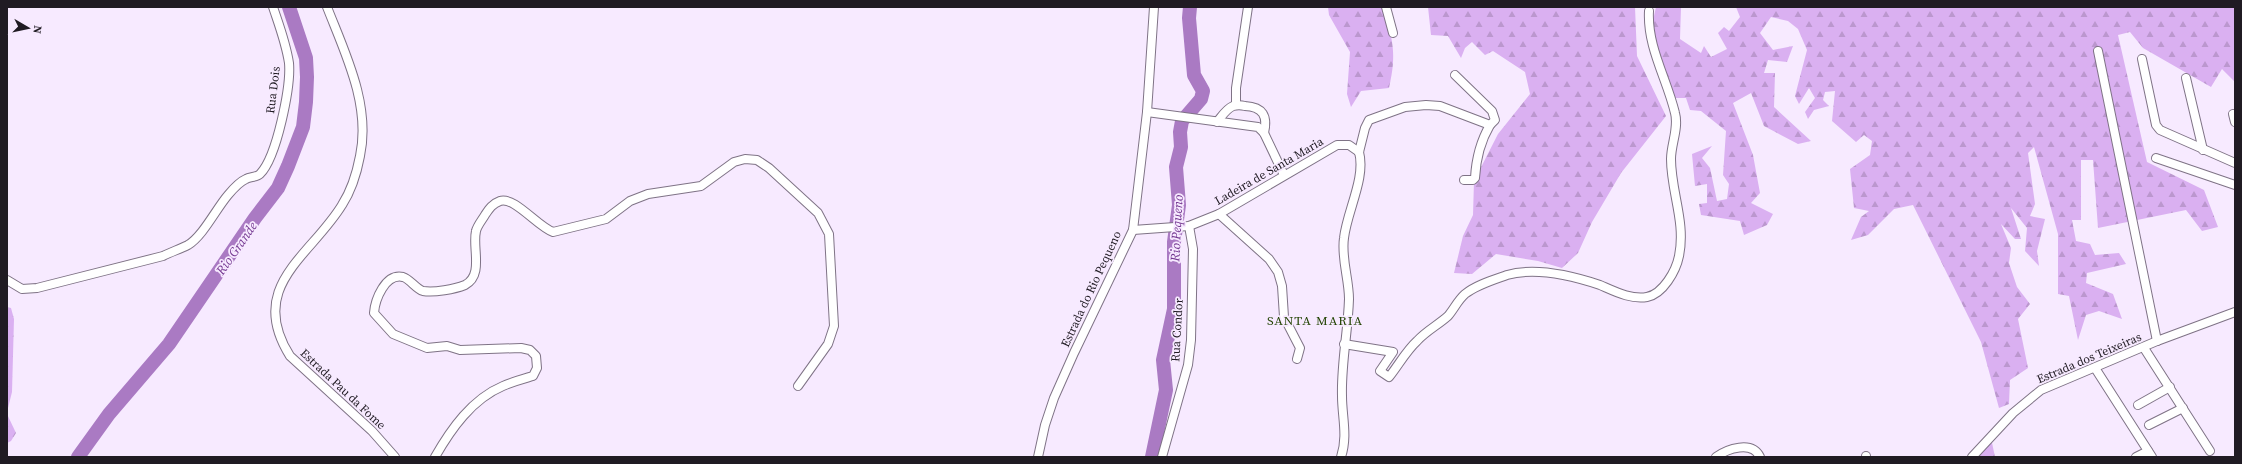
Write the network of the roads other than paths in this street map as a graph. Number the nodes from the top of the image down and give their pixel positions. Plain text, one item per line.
1 (272, 7) edge
2 (327, 7) edge
3 (1154, 7) edge
4 (1248, 7) edge
5 (1386, 7) edge
6 (1649, 11) dead end
7 (1393, 33) dead end
8 (2098, 51) dead end
9 (2142, 59) dead end
10 (1455, 75) dead end
11 (2186, 78) dead end
12 (1236, 105) junction
13 (1147, 112) junction
14 (1218, 122) junction
15 (1490, 125) junction
16 (1264, 133) junction
17 (2203, 150) junction
18 (1359, 152) junction
19 (2156, 158) dead end
20 (2235, 163) edge
21 (1284, 175) junction
22 (1464, 180) dead end
23 (2235, 185) edge
24 (1219, 214) junction
25 (1186, 227) junction
26 (1133, 230) junction
27 (7, 280) edge
28 (2235, 312) edge
29 (2157, 341) junction
30 (1344, 344) junction
31 (2144, 348) junction
32 (1297, 359) dead end
33 (2096, 368) junction
34 (798, 386) dead end
35 (2170, 388) junction
36 (2138, 405) dead end
37 (2183, 408) junction
38 (2148, 425) dead end
39 (2210, 451) dead end
40 (2150, 454) edge
41 (395, 457) edge
42 (435, 457) edge
43 (1038, 457) edge
44 (1162, 457) edge
45 (1341, 457) edge
46 (1716, 457) edge
47 (1760, 457) edge
48 (1972, 457) edge
49 (2136, 457) edge

1 - 27 street, Rua Dois
2 - 41 street, Estrada Pau da Fome
3 - 13 street, Estrada do Rio Pequeno
4 - 12 street
5 - 7 street
6 - 30 street
8 - 29 street
9 - 17 street
10 - 15 street
11 - 17 street
12 - 14 street
12 - 16 street
13 - 14 street
13 - 26 street, Estrada do Rio Pequeno
14 - 16 street
15 - 18 street
15 - 22 street
16 - 21 street
17 - 20 street
18 - 21 street, Ladeira de Santa Maria
18 - 30 street
19 - 23 street
21 - 24 street, Ladeira de Santa Maria
24 - 25 street, Ladeira de Santa Maria
24 - 32 street
25 - 26 street, Ladeira de Santa Maria
25 - 44 street, Rua Condor
26 - 43 street, Estrada do Rio Pequeno
28 - 29 street, Estrada dos Teixeiras
29 - 31 street, Estrada dos Teixeiras
30 - 45 street
31 - 33 street, Estrada dos Teixeiras
31 - 35 street
33 - 40 street
33 - 48 street, Estrada dos Teixeiras
34 - 42 street
35 - 36 street
35 - 37 street
37 - 38 street
37 - 39 street
40 - 49 street
46 - 47 street

